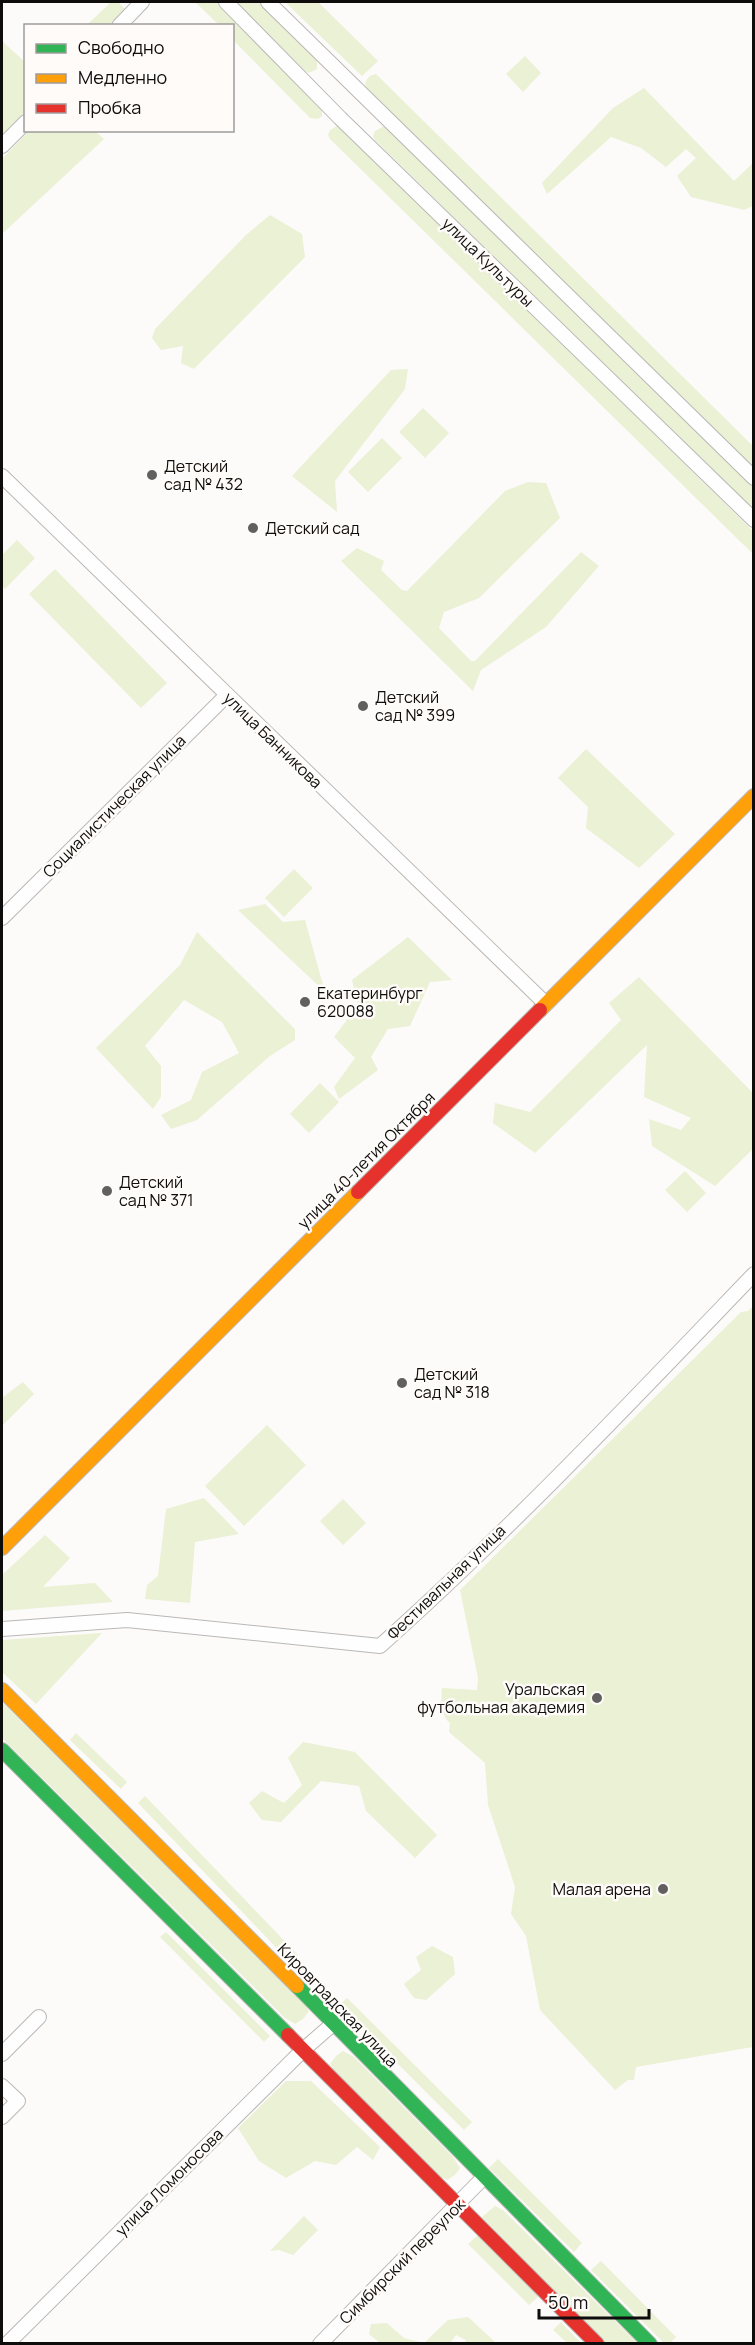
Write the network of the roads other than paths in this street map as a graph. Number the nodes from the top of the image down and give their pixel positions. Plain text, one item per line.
1 (142, 2) edge
2 (226, 2) edge
3 (268, 2) edge
4 (121, 24) edge
5 (24, 124) edge
6 (2, 146) edge
7 (2, 476) edge
8 (753, 478) edge
9 (753, 519) edge
10 (227, 695) junction
11 (753, 796) edge
12 (2, 918) edge
13 (546, 1004) junction
14 (753, 1274) edge
15 (2, 1548) edge
16 (2, 1629) edge
17 (2, 1690) edge
18 (2, 1750) edge
19 (39, 2017) dead end
20 (334, 2023) junction
21 (303, 2050) junction
22 (2, 2054) edge
23 (2, 2086) edge
24 (2, 2117) edge
25 (484, 2177) junction
26 (457, 2205) junction
27 (7, 2343) edge
28 (320, 2343) edge
29 (597, 2343) edge
30 (650, 2343) edge

1 - 4 street
2 - 9 street, улица Культуры
3 - 8 street, улица Культуры
5 - 6 street
7 - 10 street, улица Банникова
10 - 12 street, Социалистическая улица
10 - 13 street, улица Банникова
11 - 13 main road, улица 40-летия Октября
13 - 15 main road, улица 40-летия Октября
14 - 16 street, Фестивальная улица
17 - 20 main road, Кировградская улица
18 - 21 main road
19 - 22 street
20 - 21 street, улица Ломоносова
20 - 25 main road, Кировградская улица
21 - 26 main road
21 - 27 street, улица Ломоносова
23 - 24 street
25 - 26 street, Симбирский переулок
25 - 30 main road, Кировградская улица
26 - 28 street, Симбирский переулок
26 - 29 main road

